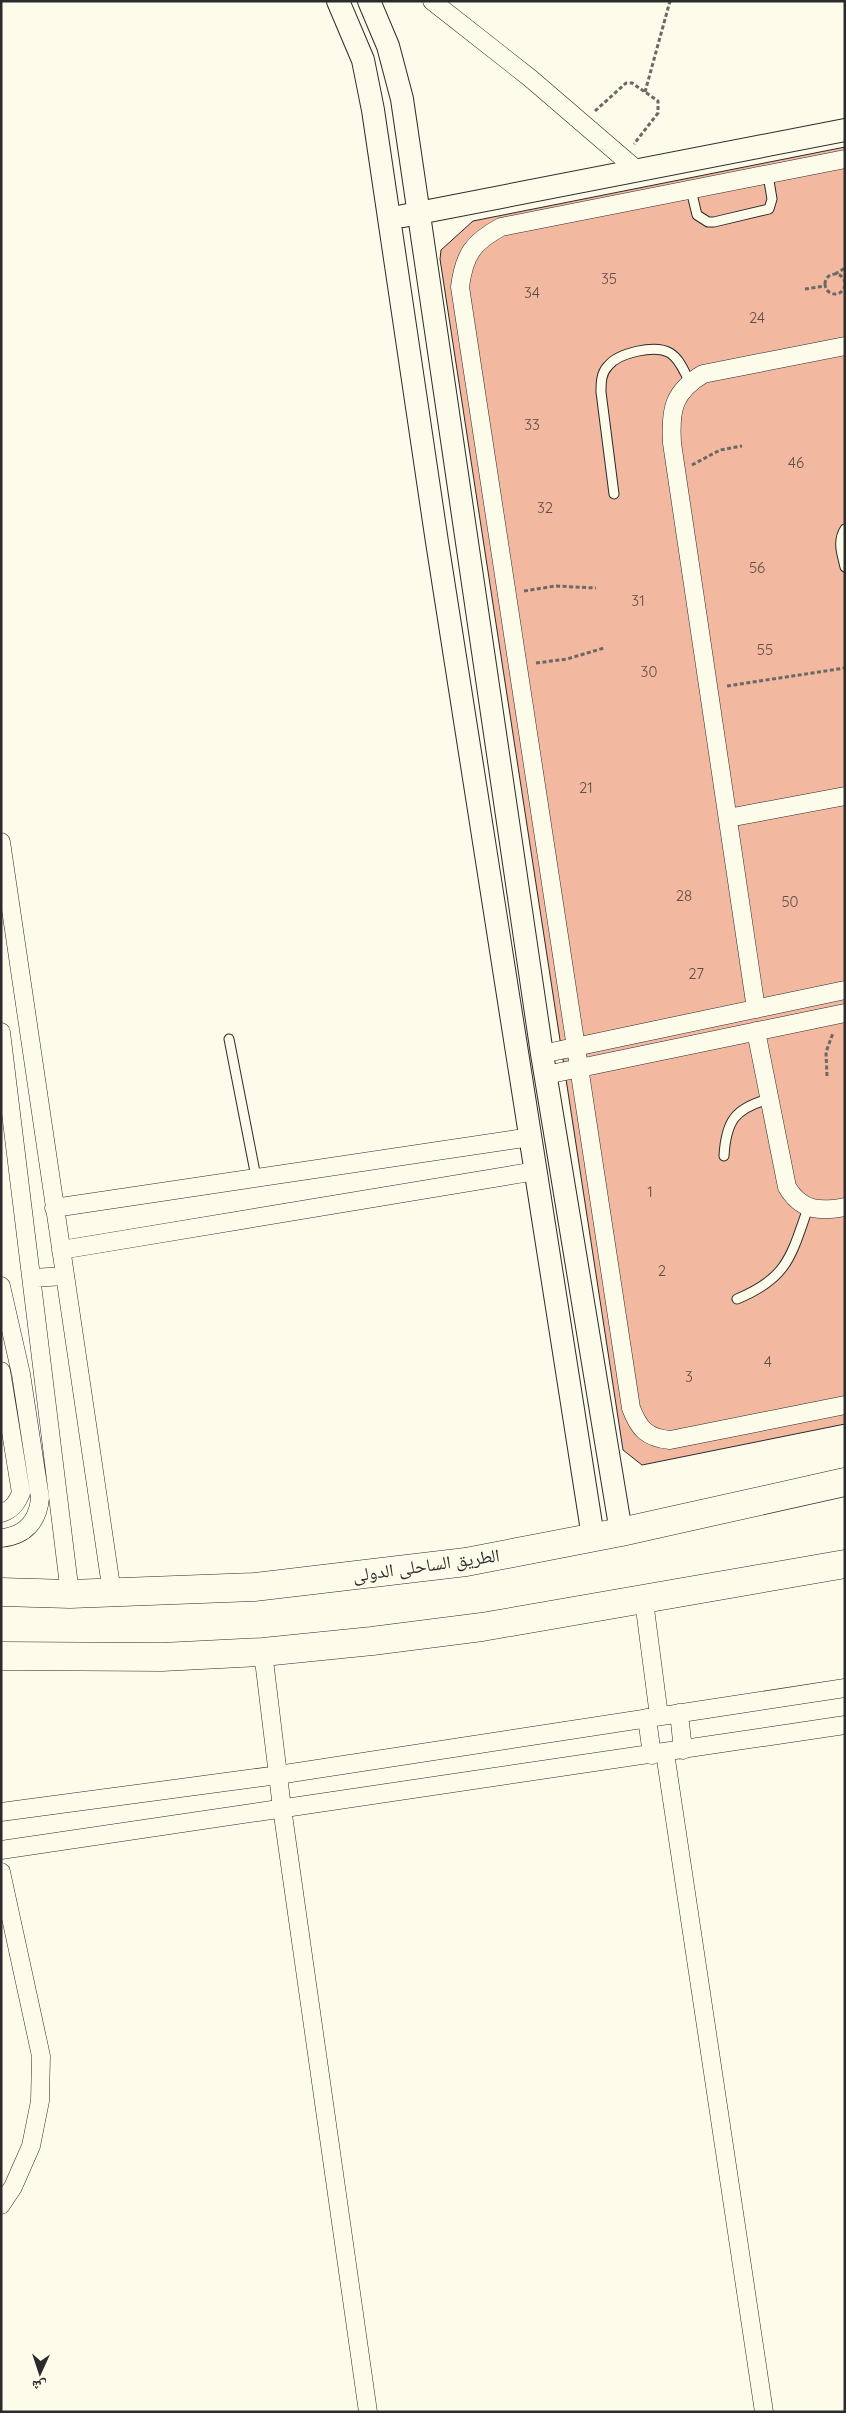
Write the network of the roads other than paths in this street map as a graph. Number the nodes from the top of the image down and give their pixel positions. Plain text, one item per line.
1 (338, 1) edge
2 (369, 1) edge
3 (432, 1) edge
4 (845, 130) edge
5 (845, 159) edge
6 (630, 164) junction
7 (768, 175) junction
8 (691, 190) junction
9 (417, 213) junction
10 (390, 218) junction
11 (845, 346) edge
12 (690, 382) junction
13 (614, 494) dead end
14 (845, 529) edge
15 (845, 567) edge
16 (845, 796) edge
17 (728, 818) junction
18 (1, 842) edge
19 (845, 990) edge
20 (756, 1009) junction
21 (843, 1014) edge
22 (756, 1031) junction
23 (1, 1032) edge
24 (229, 1039) dead end
25 (577, 1046) junction
26 (544, 1064) junction
27 (580, 1068) junction
28 (35, 1071) junction
29 (7, 1077) junction
30 (770, 1099) junction
31 (531, 1137) junction
32 (8, 1148) edge
33 (724, 1156) dead end
34 (9, 1169) edge
35 (536, 1172) junction
36 (256, 1177) junction
37 (845, 1207) edge
38 (54, 1208) junction
39 (808, 1208) junction
40 (61, 1250) junction
41 (64, 1276) junction
42 (33, 1278) junction
43 (1, 1286) edge
44 (737, 1299) dead end
45 (1, 1371) edge
46 (845, 1405) edge
47 (845, 1482) edge
48 (6, 1510) edge
49 (33, 1522) junction
50 (621, 1532) junction
51 (593, 1537) junction
52 (1, 1538) edge
53 (845, 1564) edge
54 (1, 1592) edge
55 (112, 1593) junction
56 (70, 1594) junction
57 (644, 1601) junction
58 (262, 1652) junction
59 (1, 1656) edge
60 (845, 1688) edge
61 (679, 1714) junction
62 (653, 1717) junction
63 (845, 1725) edge
64 (683, 1750) junction
65 (658, 1754) junction
66 (278, 1775) junction
67 (282, 1808) junction
68 (1, 1812) edge
69 (1, 1850) edge
70 (1, 1872) edge
71 (1, 2205) edge
72 (368, 2412) edge
73 (764, 2412) edge

1 - 10 street
2 - 9 street
3 - 6 street
4 - 6 street
5 - 7 street
6 - 9 street
7 - 8 street
7 - 8 lane
8 - 25 street
9 - 10 street
9 - 26 street
10 - 31 street
11 - 12 street
12 - 13 lane
12 - 17 street
14 - 15 lane
16 - 17 street
17 - 20 street
18 - 28 street
19 - 20 street
20 - 25 street
21 - 22 street
22 - 27 street
22 - 30 street
23 - 29 street
24 - 36 lane
25 - 26 street
25 - 27 street
26 - 27 street
26 - 50 street
27 - 46 street
28 - 29 street
28 - 38 street
29 - 32 street
30 - 33 lane
30 - 39 street
31 - 35 street
31 - 36 street
32 - 34 street
34 - 42 street
35 - 40 street
35 - 51 street
36 - 38 street
37 - 39 street
38 - 40 street
39 - 44 lane
40 - 41 street
41 - 42 street
41 - 55 street
42 - 56 street
43 - 49 street
45 - 48 street
47 - 50 highway, الطريق الساحلى الدولى
48 - 49 street
49 - 52 street
50 - 51 highway, الطريق الساحلى الدولى
51 - 55 highway, الطريق الساحلى الدولى
53 - 57 highway
54 - 56 highway, الطريق الساحلى الدولى
55 - 56 highway, الطريق الساحلى الدولى
57 - 58 highway
57 - 62 street
58 - 59 highway
58 - 66 street
60 - 61 street
61 - 62 street
61 - 64 street
62 - 65 street
62 - 66 street
63 - 64 street
64 - 65 street
65 - 67 street
65 - 73 street
66 - 67 street
66 - 68 street
67 - 69 street
67 - 72 street
70 - 71 street

